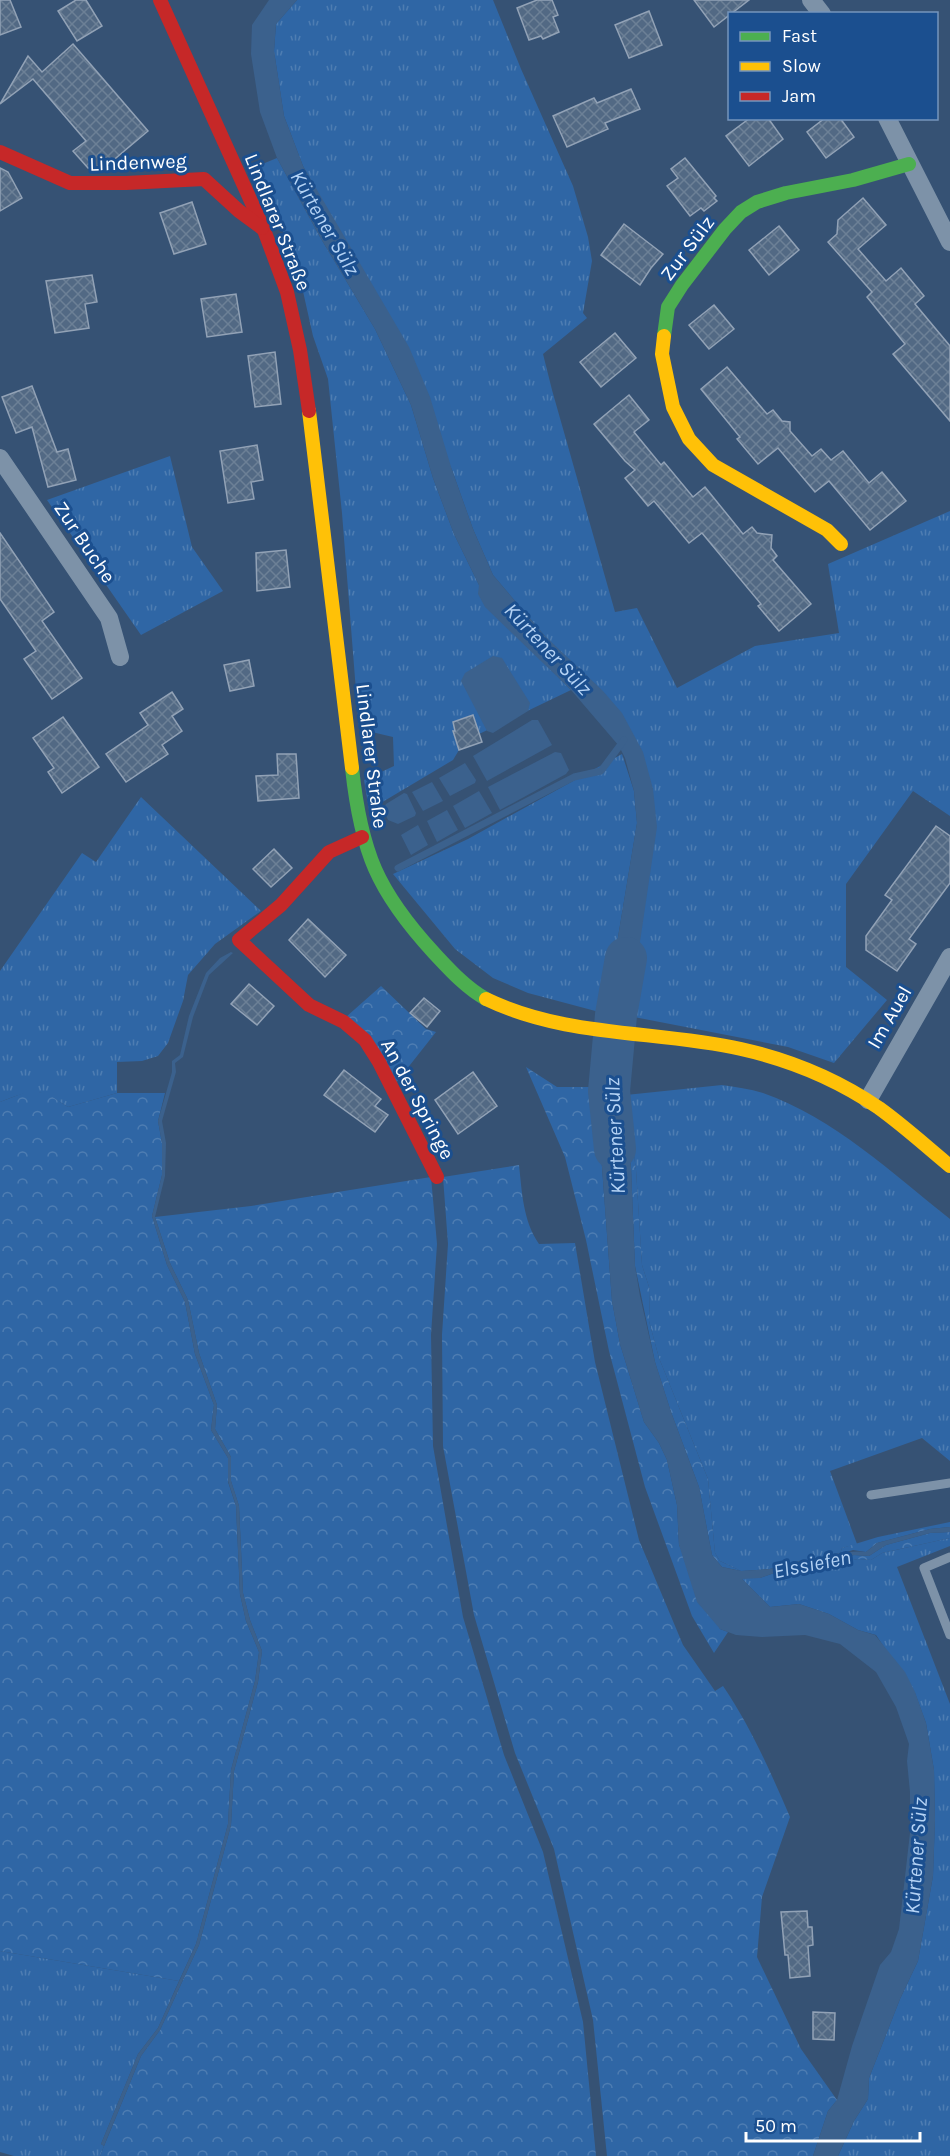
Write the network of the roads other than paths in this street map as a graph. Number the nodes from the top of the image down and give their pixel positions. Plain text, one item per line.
1 (160, 0) edge
2 (811, 0) edge
3 (820, 12) edge
4 (888, 120) edge
5 (0, 152) edge
6 (909, 164) junction
7 (264, 230) junction
8 (950, 242) edge
9 (0, 458) edge
10 (841, 544) dead end
11 (120, 657) dead end
12 (362, 837) junction
13 (950, 957) edge
14 (868, 1100) junction
15 (950, 1166) edge
16 (437, 1177) dead end
17 (950, 1483) edge
18 (871, 1495) dead end
19 (950, 1557) edge
20 (950, 1635) edge

1 - 7 main road, Lindlarer Straße
2 - 3 street
4 - 6 street
5 - 7 main road, Lindenweg
6 - 8 street
6 - 10 main road, Zur Sülz
7 - 12 main road, Lindlarer Straße
9 - 11 street, Zur Buche
12 - 14 main road, Lindlarer Straße
12 - 16 main road, An der Springe
13 - 14 street, Im Auel
14 - 15 main road, Lindlarer Straße
17 - 18 lane
19 - 20 lane

